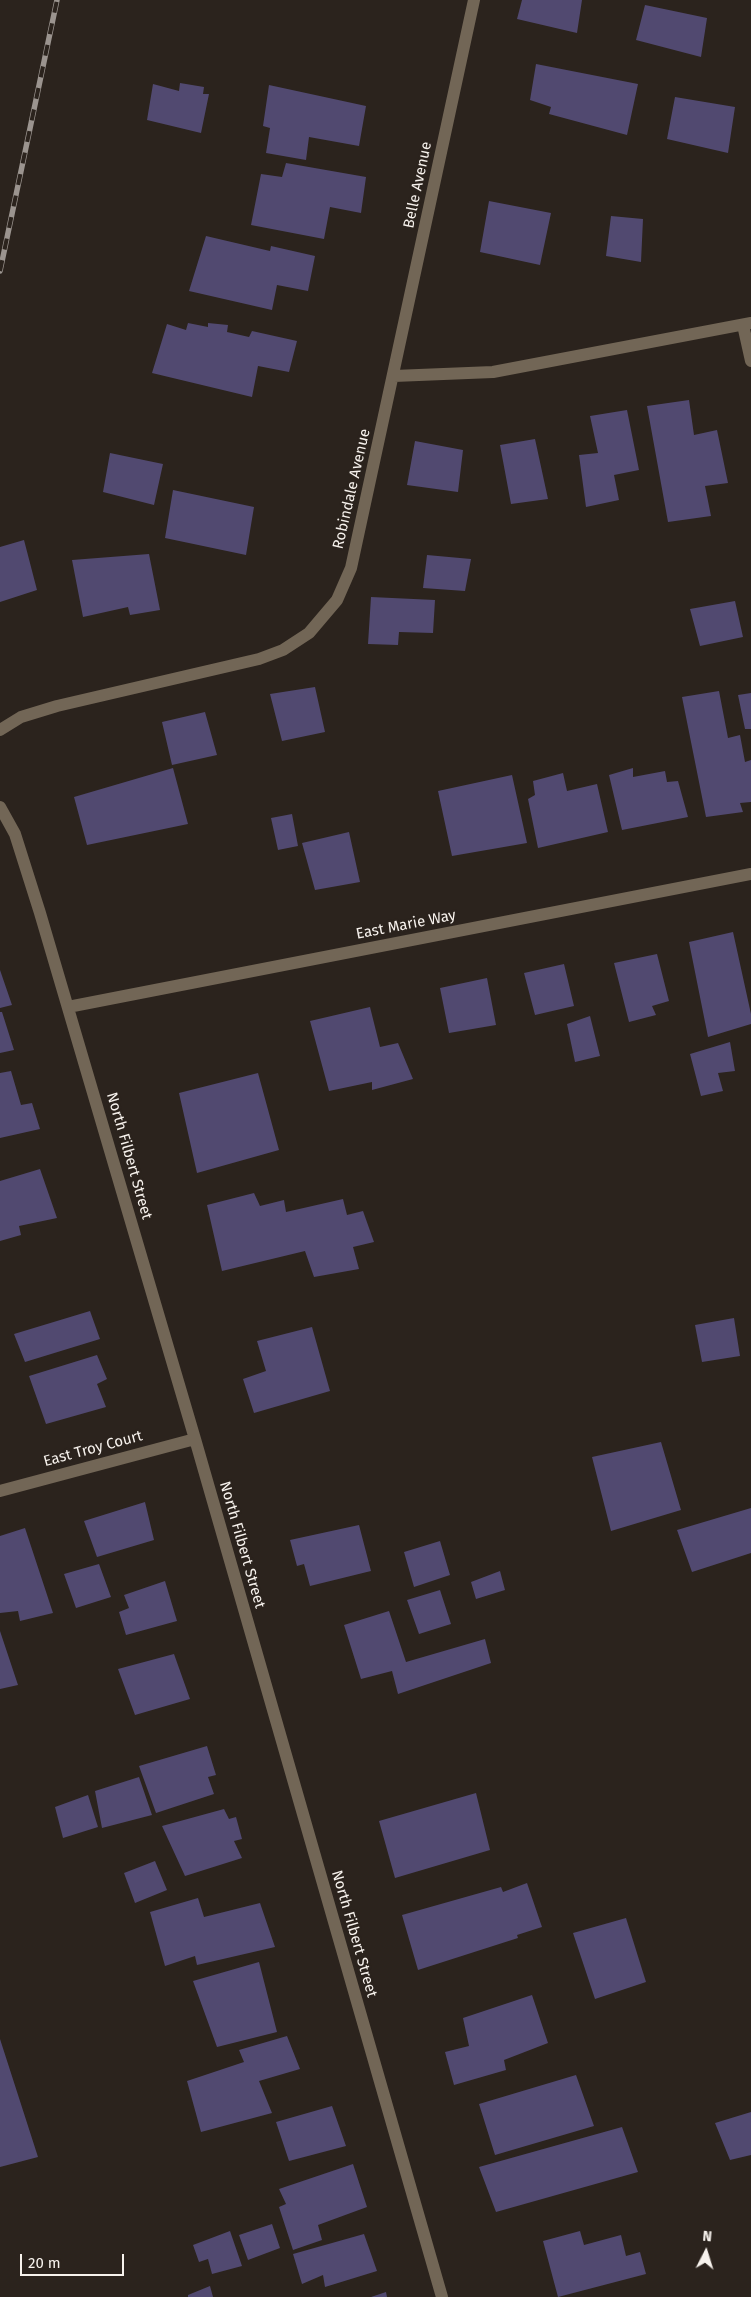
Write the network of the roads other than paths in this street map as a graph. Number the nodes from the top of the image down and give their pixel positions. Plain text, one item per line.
1 (474, 0) edge
2 (747, 324) edge
3 (751, 360) edge
4 (394, 376) junction
5 (0, 730) edge
6 (0, 807) edge
7 (751, 874) edge
8 (68, 1007) junction
9 (195, 1439) junction
10 (0, 1491) edge
11 (442, 2297) edge

1 - 4 street, Belle Avenue
2 - 3 street
2 - 4 street
4 - 5 street, Robindale Avenue
6 - 8 street, North Filbert Street
7 - 8 street, East Marie Way
8 - 9 street, North Filbert Street
9 - 10 street, East Troy Court
9 - 11 street, North Filbert Street

